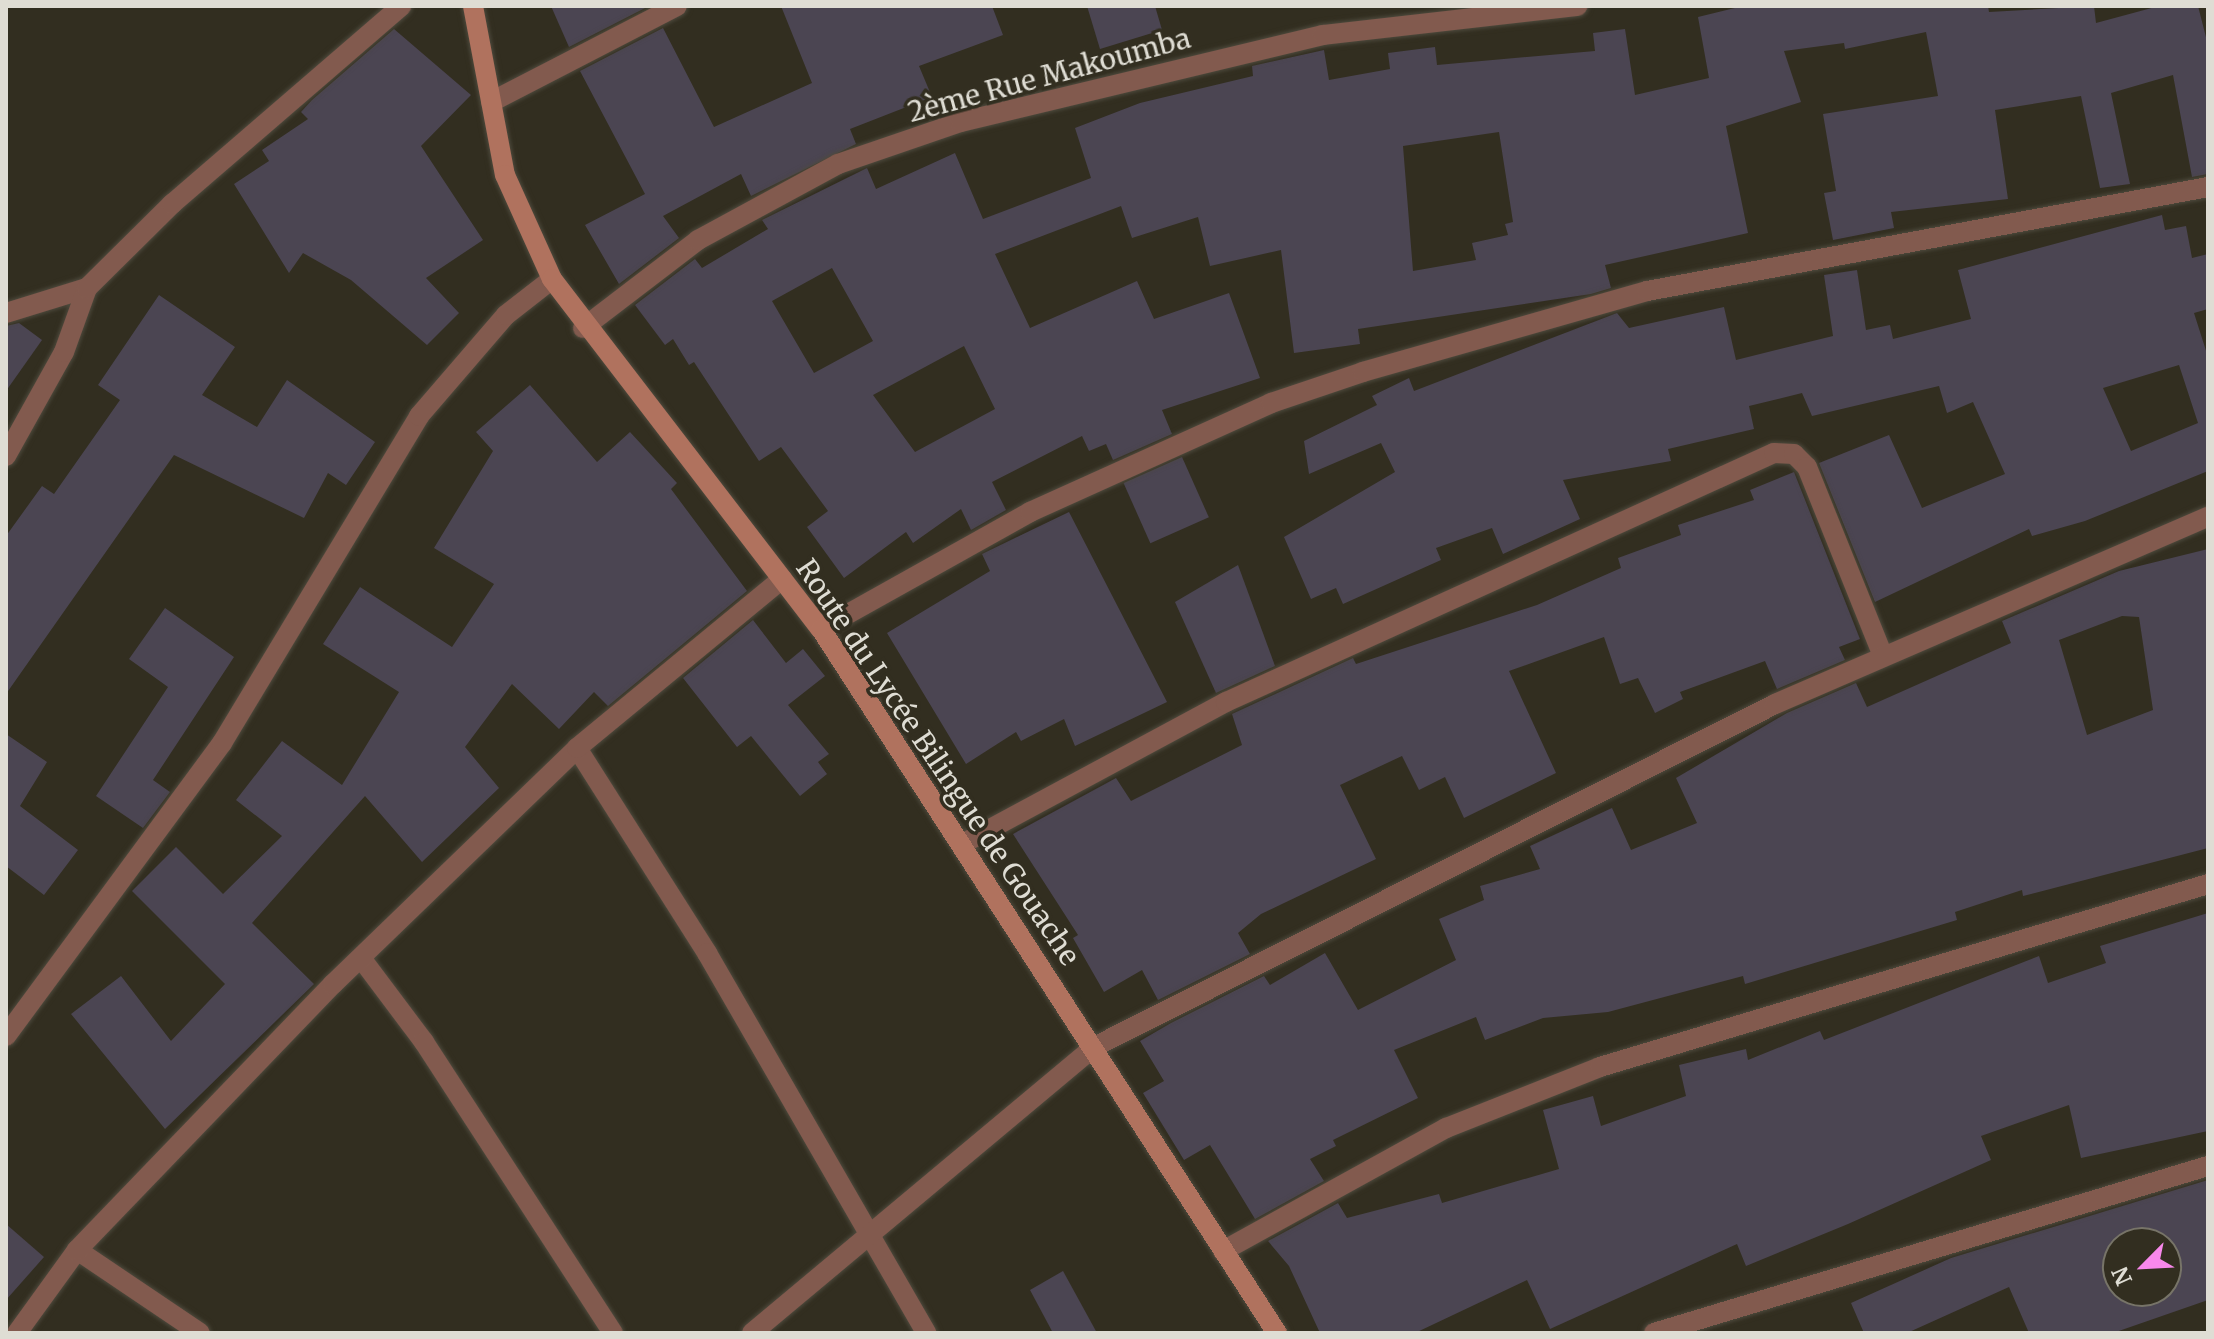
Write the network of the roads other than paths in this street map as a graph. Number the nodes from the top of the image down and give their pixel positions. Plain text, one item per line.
1 (401, 6) edge
2 (473, 6) edge
3 (677, 6) edge
4 (1577, 6) edge
5 (491, 102) junction
6 (2208, 187) edge
7 (552, 279) junction
8 (87, 288) junction
9 (6, 313) edge
10 (583, 328) junction
11 (6, 456) edge
12 (2208, 517) edge
13 (782, 579) junction
14 (821, 629) junction
15 (1883, 656) junction
16 (577, 748) junction
17 (964, 843) junction
18 (2208, 884) edge
19 (361, 958) junction
20 (6, 1036) edge
21 (1094, 1047) junction
22 (2208, 1166) edge
23 (872, 1233) junction
24 (77, 1250) junction
25 (1223, 1251) junction
26 (17, 1333) edge
27 (200, 1333) edge
28 (613, 1333) edge
29 (752, 1333) edge
30 (926, 1333) edge
31 (1277, 1333) edge
32 (1654, 1333) edge

1 - 8 street
2 - 5 street, Route du Lycée Bilingue de Gouache
3 - 5 street
4 - 10 street, 2ème Rue Makoumba
5 - 7 street, Route du Lycée Bilingue de Gouache
6 - 14 street
7 - 10 street, Route du Lycée Bilingue de Gouache
7 - 20 street
8 - 9 street
8 - 11 street
10 - 13 street, Route du Lycée Bilingue de Gouache
12 - 15 street
13 - 14 street, Route du Lycée Bilingue de Gouache
13 - 16 street
14 - 17 street, Route du Lycée Bilingue de Gouache
15 - 17 street
15 - 21 street
16 - 19 street
16 - 23 street
17 - 21 street, Route du Lycée Bilingue de Gouache
18 - 25 street
19 - 24 street
19 - 28 street
21 - 23 street
21 - 25 street, Route du Lycée Bilingue de Gouache
22 - 32 street
23 - 29 street
23 - 30 street
24 - 26 street
24 - 27 street
25 - 31 street, Route du Lycée Bilingue de Gouache

